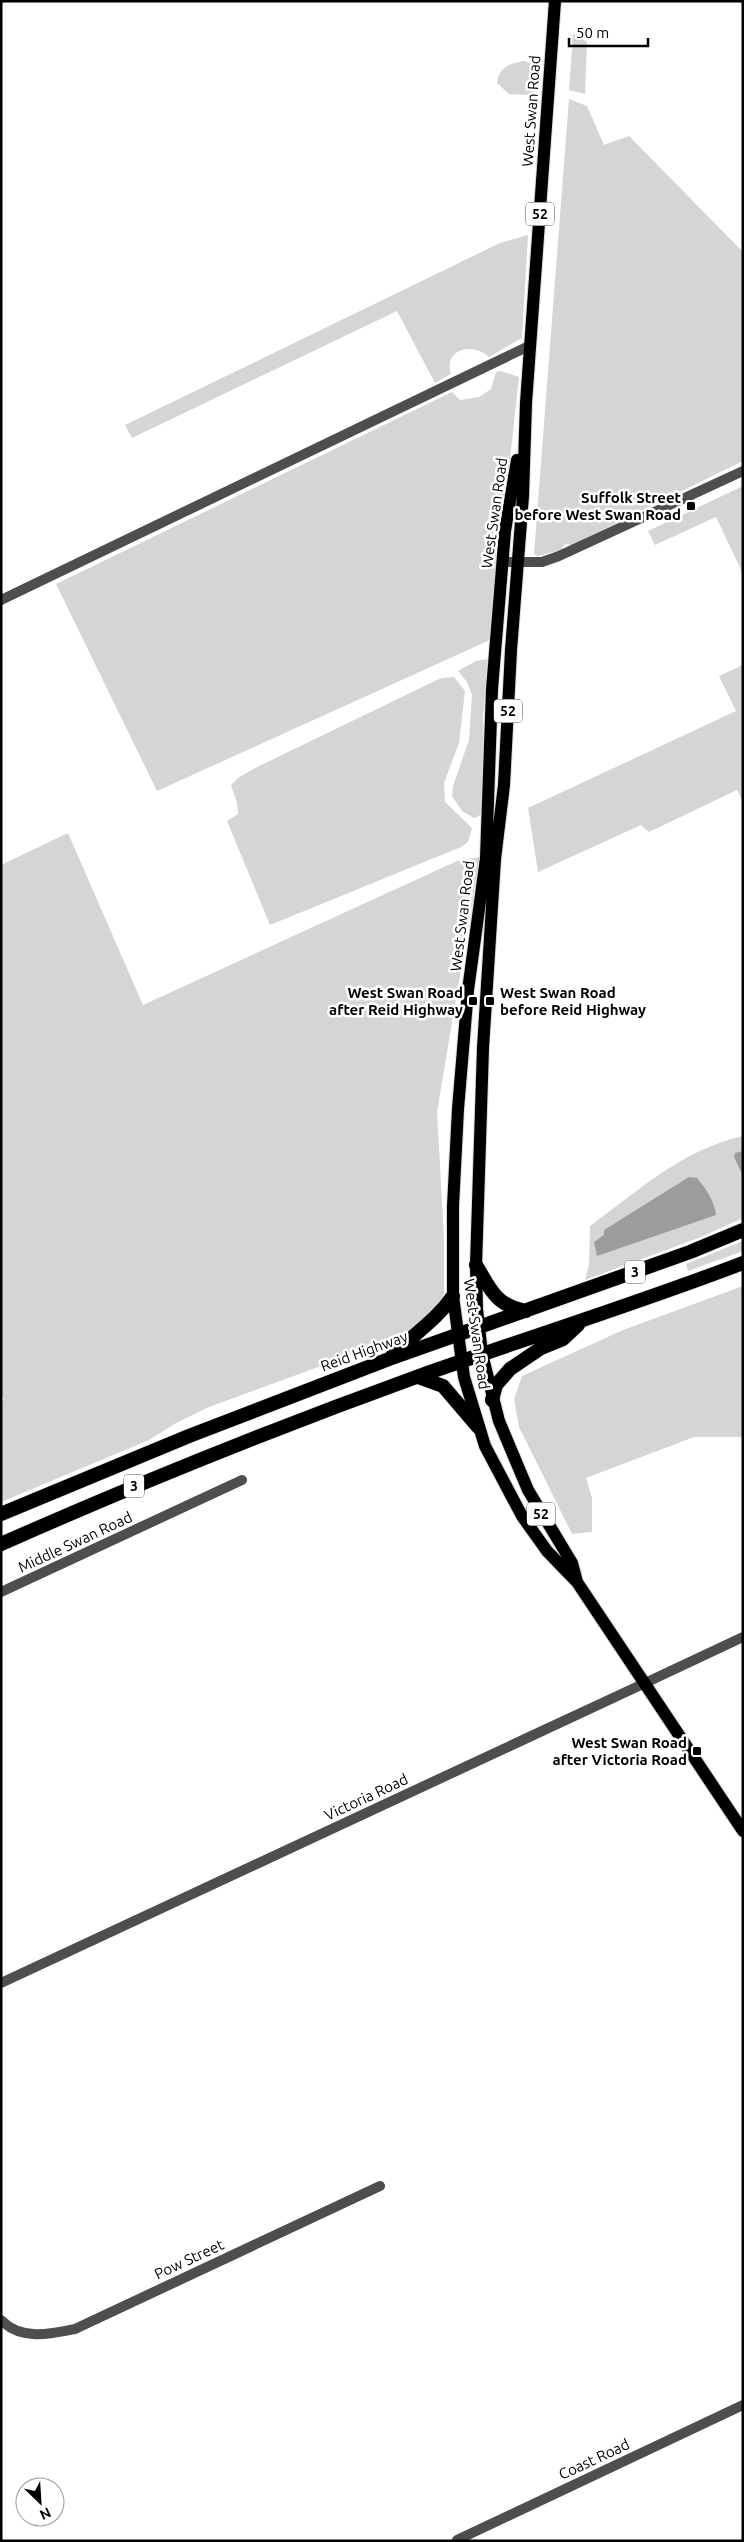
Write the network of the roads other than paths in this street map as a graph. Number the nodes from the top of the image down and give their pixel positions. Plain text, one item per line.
1 (555, 1) edge
2 (531, 345) junction
3 (526, 403) junction
4 (743, 471) edge
5 (503, 562) junction
6 (519, 562) junction
7 (1, 600) edge
8 (743, 1230) edge
9 (743, 1263) edge
10 (476, 1265) junction
11 (453, 1296) junction
12 (526, 1311) junction
13 (583, 1321) junction
14 (479, 1328) junction
15 (458, 1335) junction
16 (482, 1354) junction
17 (390, 1358) junction
18 (462, 1362) junction
19 (418, 1377) junction
20 (492, 1400) junction
21 (478, 1427) junction
22 (242, 1480) dead end
23 (1, 1514) edge
24 (1, 1544) edge
25 (576, 1582) junction
26 (1, 1592) edge
27 (743, 1637) edge
28 (643, 1684) junction
29 (743, 1831) edge
30 (1, 1983) edge
31 (380, 2186) dead end
32 (4, 2323) edge
33 (743, 2405) edge
34 (457, 2540) edge

1 - 2 main road, West Swan Road / 52
2 - 3 main road, West Swan Road / 52
2 - 7 street
3 - 5 main road, West Swan Road / 52
3 - 6 main road, West Swan Road / 52
4 - 6 street
5 - 6 street
5 - 11 main road, West Swan Road / 52
6 - 10 main road, West Swan Road / 52
8 - 12 highway, Reid Highway / 3
9 - 13 highway, 3
10 - 12 highway
10 - 14 main road, West Swan Road / 52
11 - 15 main road, West Swan Road / 52
11 - 17 highway
12 - 14 highway, Reid Highway / 3
13 - 16 highway, 3
13 - 20 highway
14 - 15 highway, Reid Highway / 3
14 - 16 main road, West Swan Road / 52
15 - 17 highway, Reid Highway / 3
15 - 18 main road, West Swan Road / 52
16 - 18 highway, 3
16 - 20 main road, West Swan Road / 52
17 - 23 highway, Reid Highway / 3
18 - 19 highway, 3
18 - 21 main road, West Swan Road / 52
19 - 21 highway
19 - 24 highway, 3
20 - 25 main road, West Swan Road / 52
21 - 25 main road, West Swan Road / 52
22 - 26 street, Middle Swan Road
25 - 28 main road, West Swan Road / 52
27 - 28 street, Victoria Road
28 - 29 main road, West Swan Road / 52
28 - 30 street, Victoria Road
31 - 32 street, Pow Street
33 - 34 street, Coast Road

